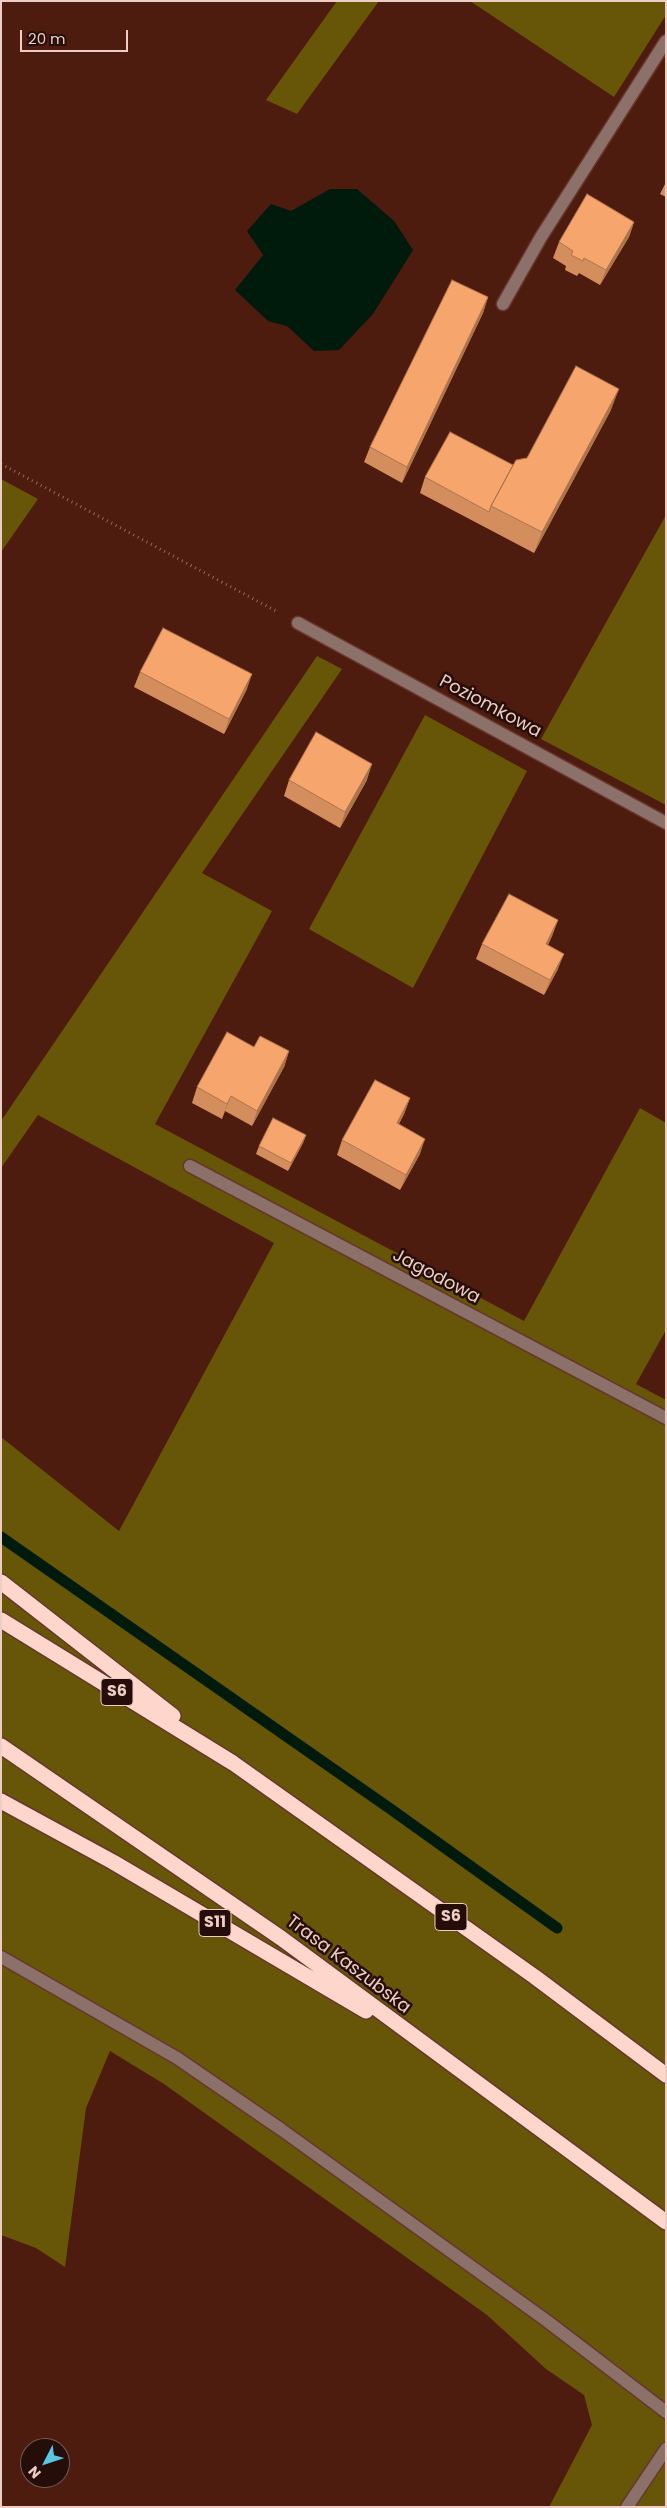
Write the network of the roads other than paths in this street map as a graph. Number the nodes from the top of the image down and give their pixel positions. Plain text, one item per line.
1 (666, 41) edge
2 (503, 304) dead end
3 (298, 623) road end
4 (666, 823) edge
5 (190, 1166) dead end
6 (666, 1418) edge
7 (1, 1582) edge
8 (1, 1620) edge
9 (1, 1746) edge
10 (233, 1763) junction
11 (1, 1801) edge
12 (1, 1957) edge
13 (428, 2047) junction
14 (666, 2075) edge
15 (666, 2222) edge
16 (666, 2412) edge
17 (666, 2449) edge
18 (627, 2507) edge

1 - 2 street
3 - 4 street, Poziomkowa
5 - 6 street, Jagodowa
7 - 10 highway
8 - 10 highway, S6
9 - 13 highway, Trasa Kaszubska
10 - 14 highway, S6
11 - 13 highway, S11
12 - 16 street
13 - 15 highway, Trasa Kaszubska
17 - 18 street

